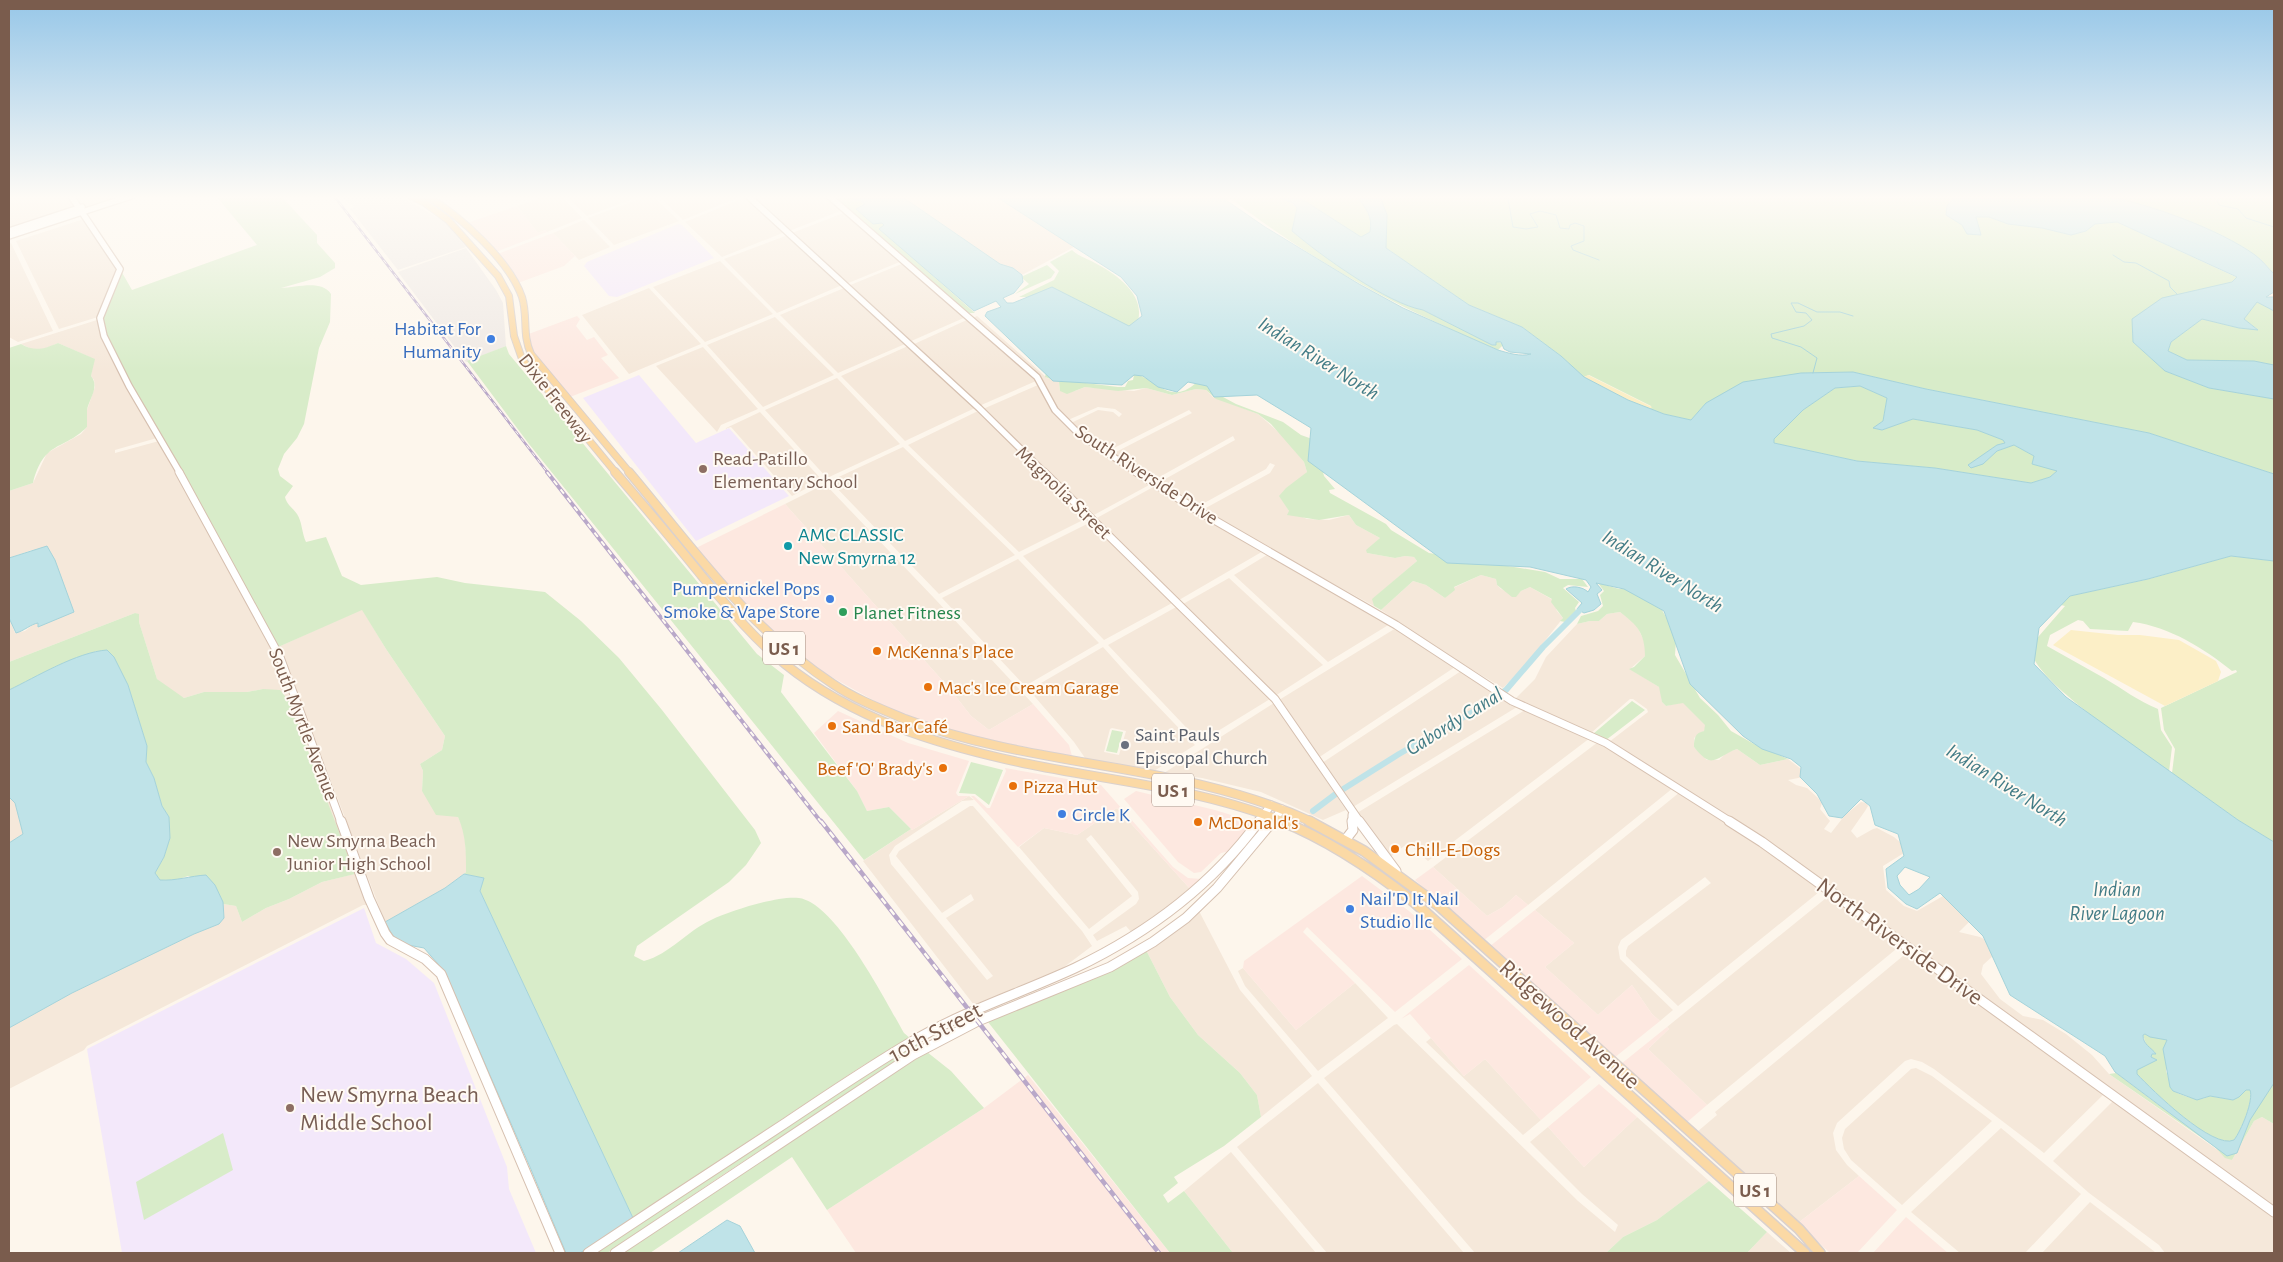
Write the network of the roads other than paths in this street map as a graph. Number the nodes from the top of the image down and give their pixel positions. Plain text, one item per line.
1 (111, 255) edge
2 (479, 255) edge
3 (491, 255) edge
4 (812, 255) edge
5 (897, 255) edge
6 (1508, 699) joint
7 (1074, 761) junction
8 (1096, 765) junction
9 (1046, 767) junction
10 (1072, 772) junction
11 (1271, 805) junction
12 (1282, 809) junction
13 (1352, 812) junction
14 (1264, 814) junction
15 (1276, 819) junction
16 (1346, 839) junction
17 (1399, 876) junction
18 (1456, 939) junction
19 (1484, 946) junction
20 (1474, 955) junction
21 (1500, 961) junction
22 (1002, 998) junction
23 (1007, 1009) junction
24 (939, 1026) junction
25 (946, 1037) junction
26 (2274, 1212) edge
27 (560, 1253) edge
28 (588, 1253) edge
29 (615, 1253) edge
30 (1805, 1253) edge
31 (1820, 1253) edge

1 - 27 street, South Myrtle Avenue
2 - 9 main road, Dixie Freeway / US 1
3 - 7 main road, Dixie Freeway / US 1
4 - 13 street, Magnolia Street
5 - 6 street, South Riverside Drive
6 - 26 street, North Riverside Drive
7 - 8 main road, US 1
7 - 9 main road
8 - 10 main road
8 - 11 main road, US 1
9 - 10 main road, US 1
10 - 14 main road, US 1
11 - 12 main road, US 1
11 - 14 street, 10th Street
12 - 15 street, 10th Street
12 - 16 main road, Ridgewood Avenue / US 1
13 - 16 street
13 - 17 street, Magnolia Street
14 - 15 main road, US 1
14 - 22 street, 10th Street
15 - 18 main road, Ridgewood Avenue / US 1
15 - 23 street, 10th Street
16 - 17 main road, Ridgewood Avenue / US 1
17 - 19 main road, Ridgewood Avenue / US 1
18 - 19 main road
18 - 20 main road, Ridgewood Avenue / US 1
19 - 21 main road, Ridgewood Avenue / US 1
20 - 21 main road
20 - 30 main road, Ridgewood Avenue / US 1
21 - 31 main road, Ridgewood Avenue / US 1
22 - 23 street
22 - 24 street, 10th Street
23 - 25 street, 10th Street
24 - 25 street
24 - 28 street, 10th Street
25 - 29 street, 10th Street

